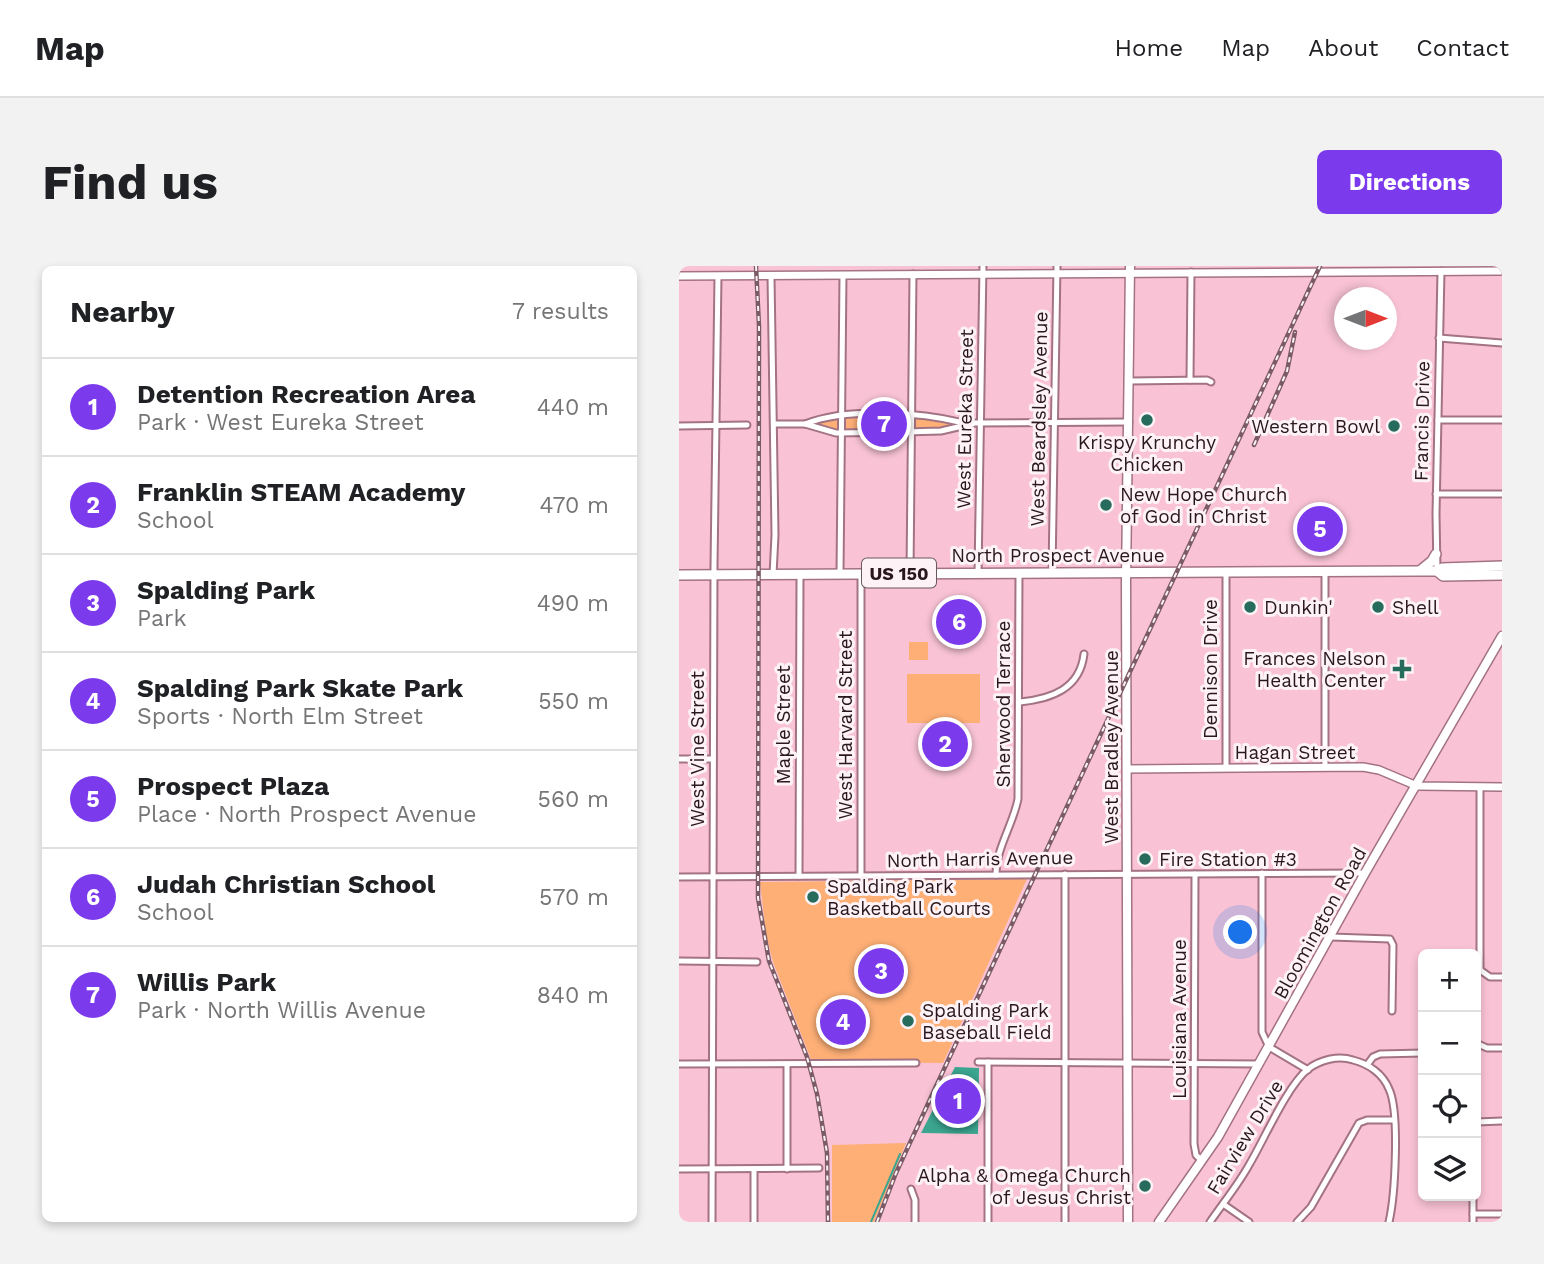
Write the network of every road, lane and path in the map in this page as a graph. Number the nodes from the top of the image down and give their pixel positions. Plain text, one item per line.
1 (1132, 268) edge
2 (1442, 268) edge
3 (1057, 269) edge
4 (983, 270) edge
5 (1502, 271) edge
6 (1191, 272) junction
7 (913, 274) junction
8 (843, 275) junction
9 (679, 276) edge
10 (718, 276) junction
11 (771, 276) junction
12 (1439, 338) junction
13 (1502, 344) edge
14 (1189, 380) junction
15 (1130, 381) junction
16 (1211, 382) dead end
17 (842, 415) junction
18 (911, 415) junction
19 (1438, 420) junction
20 (1502, 420) edge
21 (1054, 422) junction
22 (1129, 422) junction
23 (981, 423) junction
24 (774, 424) junction
25 (805, 424) junction
26 (967, 424) junction
27 (716, 425) junction
28 (747, 425) dead end
29 (679, 426) edge
30 (911, 432) junction
31 (842, 433) junction
32 (1436, 494) junction
33 (1502, 494) edge
34 (1436, 554) junction
35 (1502, 566) edge
36 (1226, 571) junction
37 (1325, 571) junction
38 (1419, 571) junction
39 (1437, 571) junction
40 (1019, 572) junction
41 (1052, 572) junction
42 (1126, 572) junction
43 (909, 573) junction
44 (978, 573) junction
45 (800, 574) junction
46 (841, 574) junction
47 (861, 574) junction
48 (679, 575) edge
49 (714, 575) junction
50 (773, 575) junction
51 (1502, 575) edge
52 (1502, 636) edge
53 (1084, 654) dead end
54 (1020, 702) junction
55 (679, 759) edge
56 (713, 759) junction
57 (1325, 767) junction
58 (1226, 768) junction
59 (1127, 769) junction
60 (1417, 786) junction
61 (1480, 787) junction
62 (1502, 787) edge
63 (1262, 873) junction
64 (1365, 873) junction
65 (1065, 874) junction
66 (1127, 874) junction
67 (1195, 874) junction
68 (996, 875) junction
69 (799, 876) junction
70 (861, 876) junction
71 (679, 877) edge
72 (712, 877) junction
73 (1331, 937) junction
74 (1478, 949) edge
75 (679, 961) edge
76 (716, 961) junction
77 (757, 962) dead end
78 (1481, 973) edge
79 (1502, 977) edge
80 (1392, 1011) dead end
81 (1481, 1045) edge
82 (1269, 1047) junction
83 (1502, 1048) edge
84 (1418, 1054) edge
85 (978, 1062) dead end
86 (988, 1062) junction
87 (1065, 1062) junction
88 (1128, 1062) junction
89 (916, 1063) dead end
90 (1194, 1063) junction
91 (679, 1064) edge
92 (787, 1064) junction
93 (1259, 1064) junction
94 (712, 1065) junction
95 (1367, 1065) junction
96 (1308, 1070) junction
97 (1394, 1120) junction
98 (1502, 1121) edge
99 (1481, 1122) edge
100 (1202, 1161) junction
101 (818, 1168) dead end
102 (679, 1169) edge
103 (712, 1169) junction
104 (754, 1169) junction
105 (787, 1169) junction
106 (911, 1189) dead end
107 (1473, 1201) edge
108 (1223, 1203) junction
109 (1473, 1214) junction
110 (1502, 1214) edge
111 (712, 1222) edge
112 (754, 1222) edge
113 (915, 1222) edge
114 (988, 1222) edge
115 (1065, 1222) edge
116 (1128, 1222) edge
117 (1159, 1222) edge
118 (1210, 1222) edge
119 (1249, 1222) edge
120 (1297, 1222) edge
121 (1389, 1222) edge
122 (1473, 1222) edge

1 - 3 street
1 - 6 street
1 - 15 main road, West Bradley Avenue
2 - 5 street
2 - 6 street
2 - 12 street, Francis Drive
3 - 4 street
3 - 21 street, West Beardsley Avenue
4 - 7 street
4 - 23 street, West Eureka Street
6 - 14 street
7 - 8 street
7 - 18 street
8 - 11 street
8 - 17 street
9 - 10 street
10 - 11 street
10 - 27 street, West Vine Street
11 - 24 street
12 - 13 street
12 - 19 street, Francis Drive
14 - 15 street
14 - 16 street
15 - 22 main road, West Bradley Avenue
17 - 18 street
17 - 25 street
17 - 31 street
18 - 26 street
18 - 30 street
19 - 20 street
19 - 32 street, Francis Drive
21 - 22 street
21 - 23 street
21 - 41 street, West Beardsley Avenue
22 - 42 main road, West Bradley Avenue
23 - 26 street
23 - 44 street, West Eureka Street
24 - 25 street
24 - 50 street
25 - 31 street
26 - 30 street
27 - 28 street
27 - 29 street
27 - 49 street, West Vine Street
30 - 31 street
30 - 43 street
31 - 46 street
32 - 33 street
32 - 34 street, Francis Drive
34 - 38 main road
34 - 39 street, Francis Drive
35 - 39 main road, North Prospect Avenue / US 150
36 - 37 main road, North Prospect Avenue / US 150
36 - 42 main road, North Prospect Avenue / US 150
36 - 58 street, Dennison Drive
37 - 38 main road, North Prospect Avenue / US 150
37 - 57 street
38 - 39 main road, North Prospect Avenue / US 150
39 - 51 main road, North Prospect Avenue / US 150
40 - 41 main road, North Prospect Avenue / US 150
40 - 44 main road, North Prospect Avenue / US 150
40 - 54 street, Sherwood Terrace
41 - 42 main road, North Prospect Avenue / US 150
42 - 59 main road, West Bradley Avenue
43 - 44 main road, North Prospect Avenue / US 150
43 - 47 main road, North Prospect Avenue / US 150
45 - 46 main road, North Prospect Avenue / US 150
45 - 50 main road, North Prospect Avenue / US 150
45 - 69 street, Maple Street
46 - 47 main road, North Prospect Avenue / US 150
47 - 70 street, West Harvard Street
48 - 49 main road, North Prospect Avenue / US 150
49 - 50 main road, North Prospect Avenue / US 150
49 - 56 street, West Vine Street
52 - 60 main road, Bloomington Road
53 - 54 street
54 - 68 street, Sherwood Terrace
55 - 56 street
56 - 72 street, West Vine Street
57 - 58 street, Hagan Street
57 - 60 street, Hagan Street
58 - 59 street, Hagan Street
59 - 66 main road, West Bradley Avenue
60 - 61 street, Hagan Street
60 - 64 main road, Bloomington Road
61 - 62 street, Hagan Street
61 - 74 street
63 - 64 street, North Harris Avenue
63 - 67 street, North Harris Avenue
63 - 82 street
64 - 73 main road, Bloomington Road
65 - 66 street, North Harris Avenue
65 - 68 street, North Harris Avenue
65 - 87 street
66 - 67 street, North Harris Avenue
66 - 88 main road, West Bradley Avenue
67 - 90 street, Louisiana Avenue
68 - 70 street, North Harris Avenue
69 - 70 street, North Harris Avenue
69 - 72 street, North Harris Avenue
71 - 72 street, North Harris Avenue
72 - 76 street, West Vine Street
73 - 80 street
73 - 82 main road, Bloomington Road
75 - 76 street
76 - 77 street
76 - 94 street, West Vine Street
78 - 79 street
81 - 83 street
82 - 93 main road, Bloomington Road
82 - 96 street
84 - 95 street
85 - 86 street
86 - 87 street
86 - 114 street
87 - 88 street
87 - 115 street
88 - 90 street
88 - 116 main road, West Bradley Avenue
89 - 92 street
90 - 93 street
90 - 100 street, Louisiana Avenue
91 - 94 street
92 - 94 street
92 - 105 street
93 - 100 main road, Bloomington Road
94 - 103 street, West Vine Street
95 - 96 street
95 - 97 street
96 - 108 street, Fairview Drive
97 - 120 street
97 - 121 street
98 - 99 street
100 - 117 main road, Bloomington Road
101 - 105 street
102 - 103 street
103 - 104 street
103 - 111 street, West Vine Street
104 - 105 street
104 - 112 street
106 - 113 street
107 - 109 street
108 - 118 street, Fairview Drive
108 - 119 street
109 - 110 street
109 - 122 street

